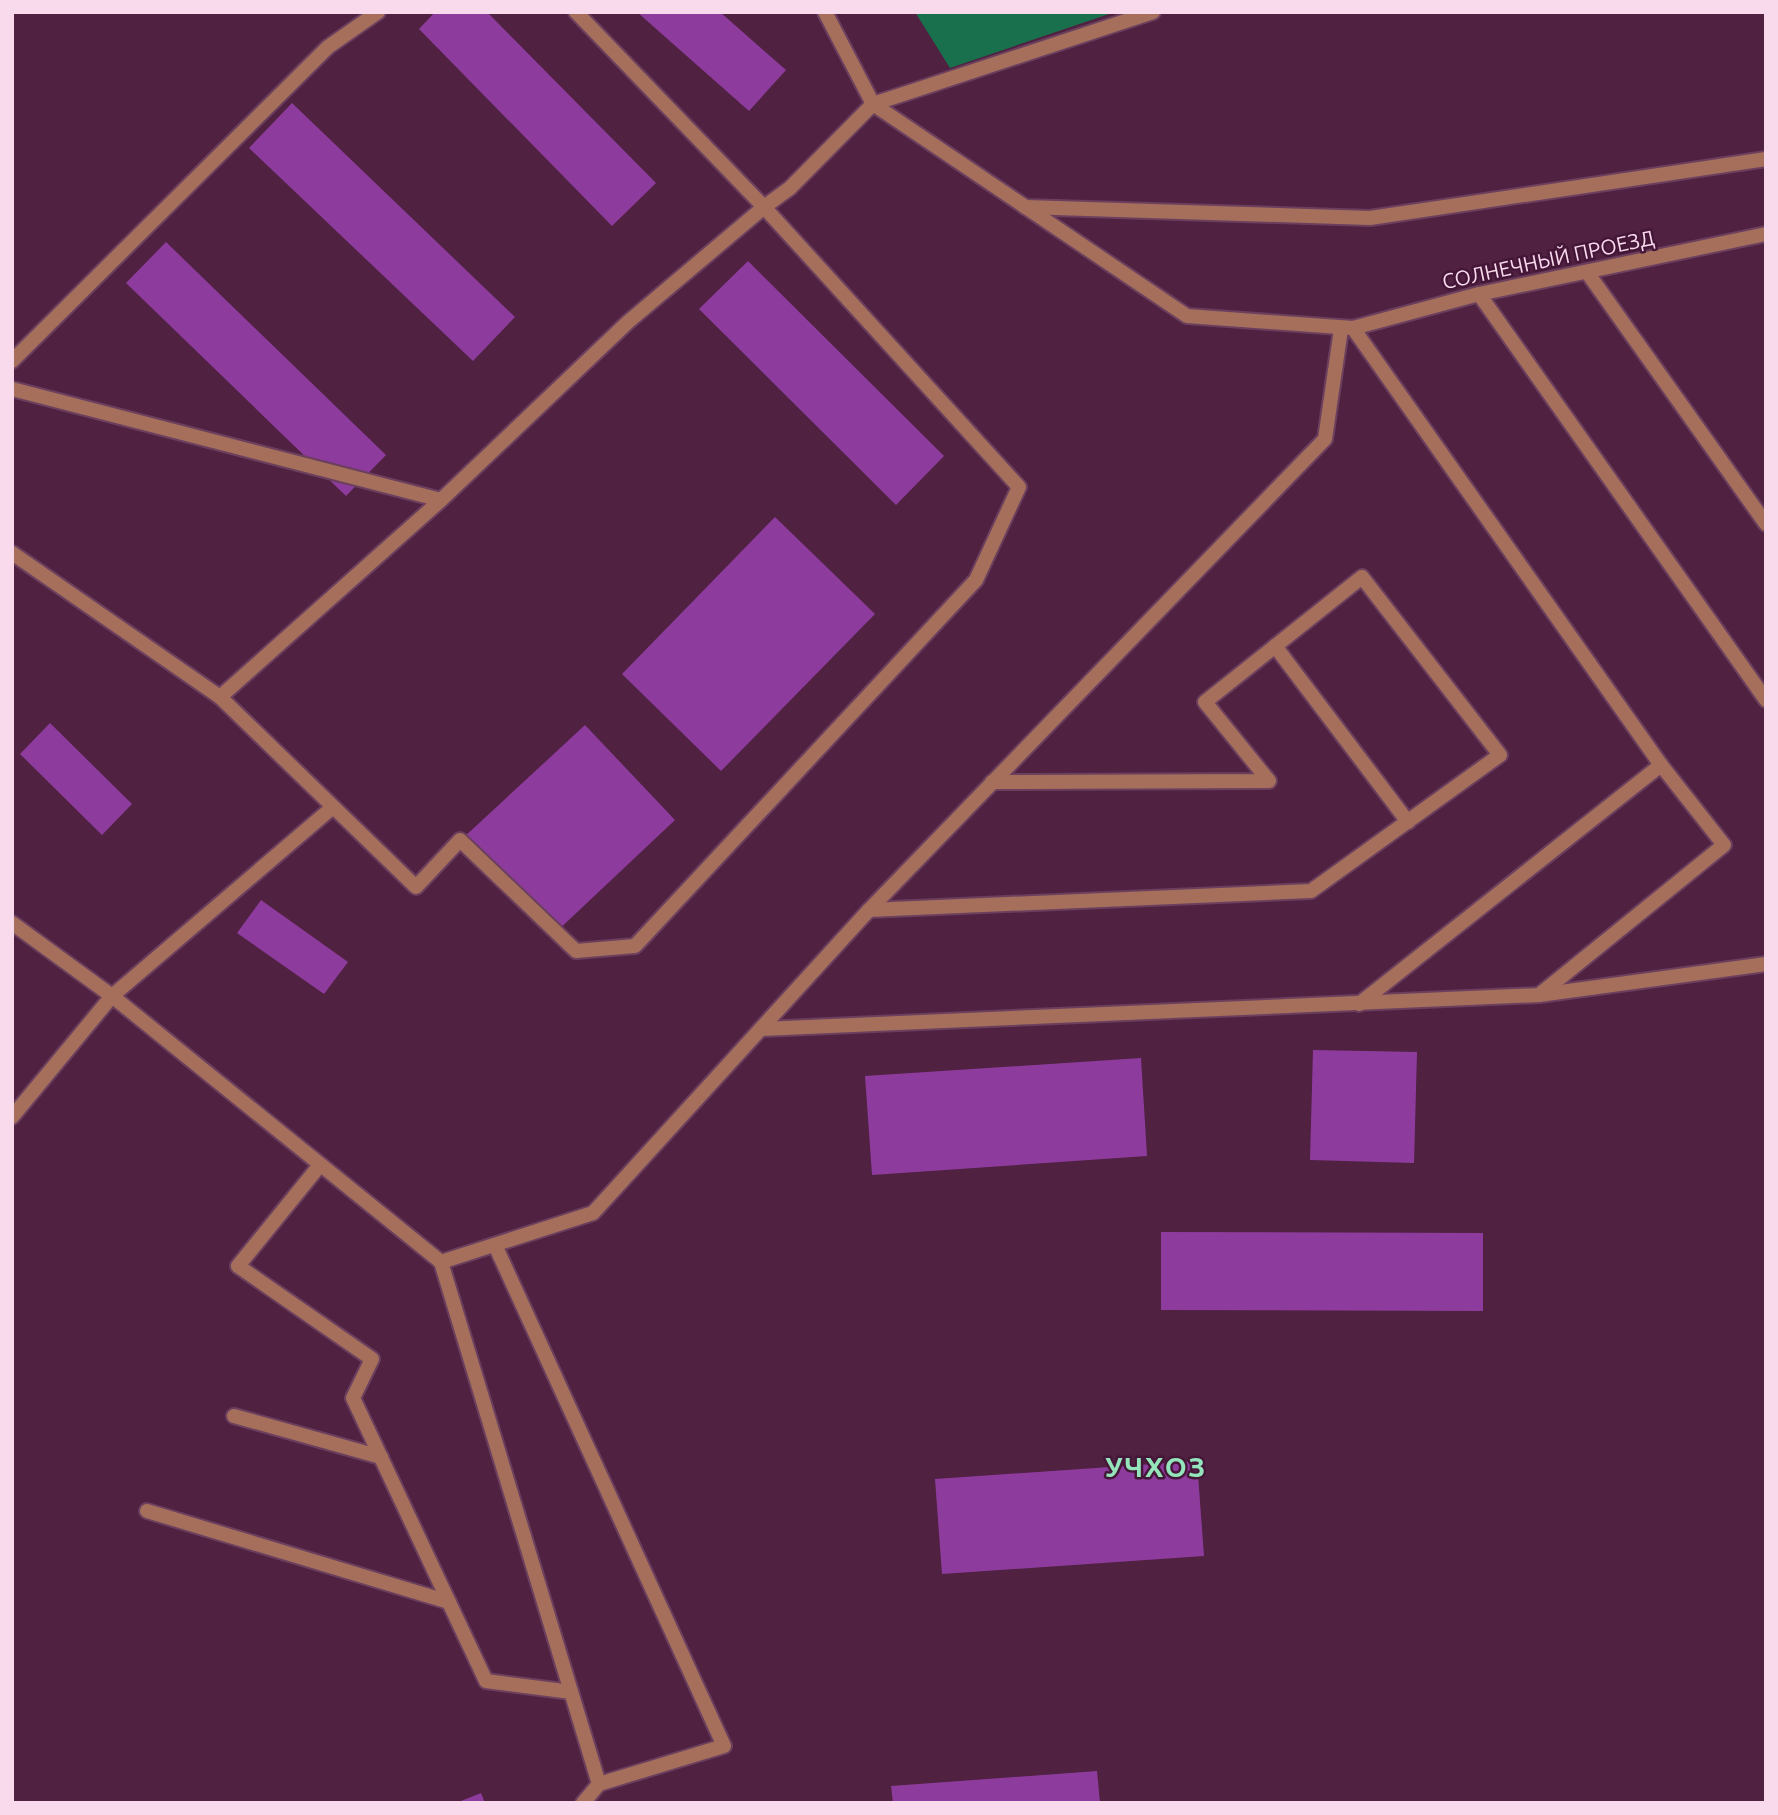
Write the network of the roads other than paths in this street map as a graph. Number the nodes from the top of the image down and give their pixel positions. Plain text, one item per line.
1 (378, 12) edge
2 (576, 12) edge
3 (825, 12) edge
4 (1153, 12) edge
5 (873, 104) junction
6 (1766, 159) edge
7 (764, 207) junction
8 (1025, 207) junction
9 (1766, 234) edge
10 (1587, 272) junction
11 (1479, 294) junction
12 (1347, 328) junction
13 (12, 361) edge
14 (12, 388) edge
15 (442, 500) junction
16 (1766, 524) edge
17 (12, 553) edge
18 (1275, 646) junction
19 (220, 697) junction
20 (1766, 700) edge
21 (1661, 765) junction
22 (992, 782) junction
23 (333, 807) junction
24 (1408, 821) junction
25 (869, 910) junction
26 (12, 923) edge
27 (1766, 964) edge
28 (1539, 995) junction
29 (112, 996) junction
30 (1359, 1004) junction
31 (761, 1028) junction
32 (12, 1117) edge
33 (320, 1165) junction
34 (495, 1245) junction
35 (441, 1262) junction
36 (234, 1416) dead end
37 (381, 1458) junction
38 (147, 1511) dead end
39 (449, 1602) junction
40 (571, 1692) junction
41 (599, 1784) junction
42 (583, 1803) edge

1 - 13 street
2 - 7 street
3 - 5 street
4 - 5 street
5 - 7 street
5 - 8 street, СОЛНЕЧНЫЙ ПРОЕЗД
6 - 8 street
7 - 15 street
7 - 23 street
8 - 12 street, СОЛНЕЧНЫЙ ПРОЕЗД
9 - 10 street, СОЛНЕЧНЫЙ ПРОЕЗД
10 - 11 street, СОЛНЕЧНЫЙ ПРОЕЗД
10 - 16 street
11 - 12 street, СОЛНЕЧНЫЙ ПРОЕЗД
11 - 20 street
12 - 21 street
12 - 22 street
14 - 15 street
15 - 19 street
17 - 19 street
18 - 22 street
18 - 24 street
18 - 24 street
19 - 23 street
21 - 28 street
21 - 30 street
22 - 25 street
23 - 29 street
24 - 25 street
25 - 31 street
26 - 29 street
27 - 28 street
28 - 30 street
29 - 32 street
29 - 33 street
30 - 31 street
31 - 34 street
33 - 35 street
33 - 37 street
34 - 35 street
34 - 41 street
35 - 40 street
36 - 37 street
37 - 39 street
38 - 39 street
39 - 40 street
40 - 41 street
41 - 42 street

